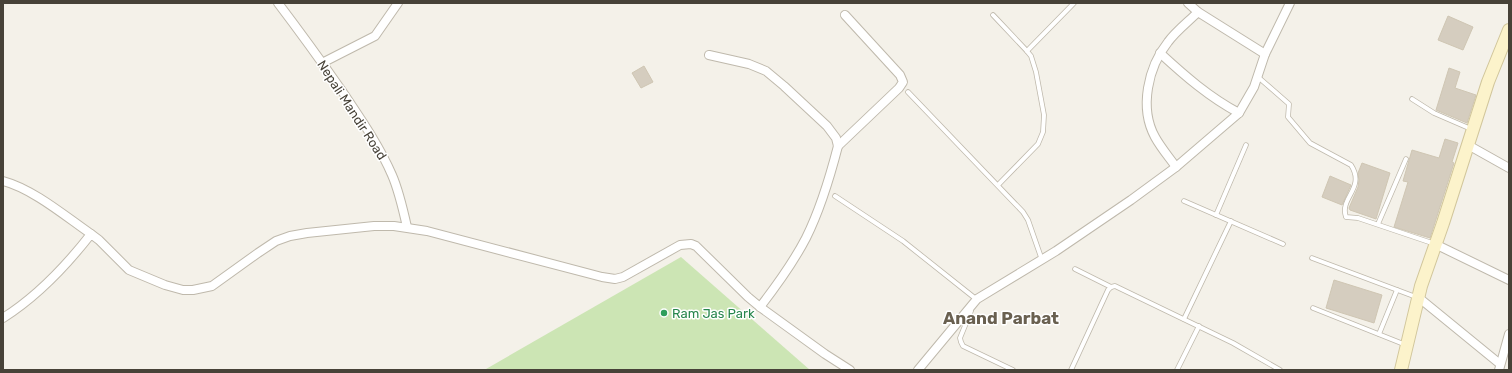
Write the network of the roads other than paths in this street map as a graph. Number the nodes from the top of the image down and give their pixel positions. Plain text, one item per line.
1 (278, 3) edge
2 (398, 3) edge
3 (1074, 3) edge
4 (1188, 3) edge
5 (1290, 3) edge
6 (1198, 12) junction
7 (844, 15) dead end
8 (993, 15) dead end
9 (1509, 30) edge
10 (1027, 51) junction
11 (1160, 53) junction
12 (1265, 54) junction
13 (709, 55) dead end
14 (322, 63) junction
15 (1258, 77) junction
16 (908, 92) dead end
17 (1412, 99) dead end
18 (1239, 113) junction
19 (1473, 129) junction
20 (1246, 145) dead end
21 (1468, 145) junction
22 (838, 146) junction
23 (1406, 159) dead end
24 (1176, 167) junction
25 (1509, 168) edge
26 (3, 181) edge
27 (998, 185) junction
28 (835, 196) dead end
29 (1184, 201) dead end
30 (1216, 215) junction
31 (1231, 221) junction
32 (1378, 224) junction
33 (407, 227) junction
34 (91, 234) junction
35 (1283, 244) dead end
36 (1435, 244) junction
37 (1312, 258) dead end
38 (1042, 260) junction
39 (1075, 269) dead end
40 (1509, 280) edge
41 (1111, 287) junction
42 (1397, 290) junction
43 (1418, 297) junction
44 (975, 301) junction
45 (760, 307) junction
46 (1313, 308) dead end
47 (3, 318) edge
48 (1184, 319) junction
49 (1199, 326) junction
50 (1379, 334) junction
51 (1509, 334) edge
52 (1407, 345) junction
53 (1500, 367) edge
54 (850, 370) edge
55 (918, 370) edge
56 (1013, 370) edge
57 (1072, 370) edge
58 (1177, 370) edge
59 (1280, 370) edge
60 (1401, 370) edge

1 - 14 street, Nepali Mandir Road
2 - 14 street
3 - 10 lane
4 - 6 street
5 - 12 street
6 - 11 street
6 - 12 street
7 - 22 street
8 - 10 lane
9 - 19 street
10 - 27 lane
11 - 18 street
11 - 24 street
12 - 15 street
13 - 22 street
14 - 33 street, Nepali Mandir Road
15 - 18 street
15 - 32 lane
16 - 27 lane
17 - 19 lane
18 - 24 street
19 - 21 street
20 - 30 lane
21 - 25 street
21 - 36 street
22 - 45 street
23 - 32 lane
24 - 38 street
26 - 34 street
27 - 38 lane
28 - 44 lane
29 - 30 lane
30 - 31 lane
31 - 35 lane
31 - 48 lane
32 - 36 lane
33 - 34 street
33 - 45 street
34 - 47 street
36 - 40 street
36 - 43 street
37 - 42 lane
38 - 44 street
39 - 41 lane
41 - 48 lane
41 - 57 lane
42 - 43 lane
42 - 50 lane
43 - 52 street
43 - 53 street
44 - 55 street
44 - 56 lane
45 - 54 street
46 - 50 lane
48 - 49 lane
49 - 58 lane
49 - 59 lane
50 - 52 lane
51 - 53 street
52 - 60 street

